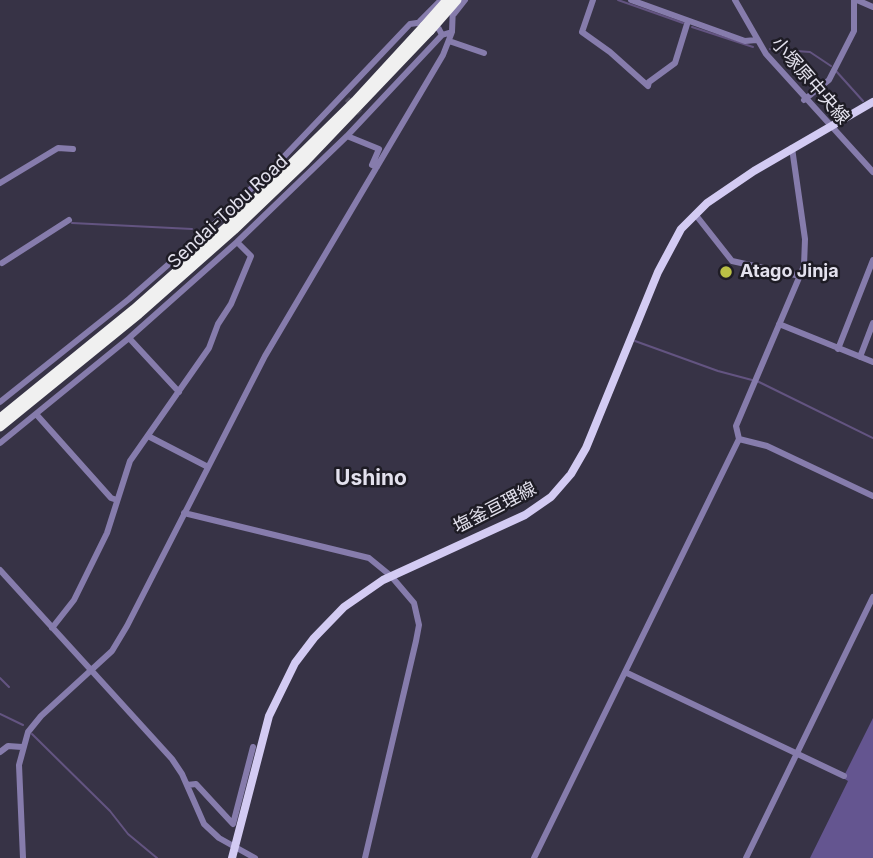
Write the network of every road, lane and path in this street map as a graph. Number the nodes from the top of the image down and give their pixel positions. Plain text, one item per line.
1 (441, 0) edge
2 (447, 0) edge
3 (455, 0) edge
4 (466, 0) edge
5 (593, 0) edge
6 (631, 0) edge
7 (735, 0) edge
8 (855, 0) edge
9 (873, 7) edge
10 (453, 15) junction
11 (688, 21) junction
12 (424, 26) junction
13 (452, 32) junction
14 (442, 35) junction
15 (756, 40) junction
16 (449, 41) junction
17 (484, 53) dead end
18 (804, 100) junction
19 (873, 102) edge
20 (830, 127) junction
21 (346, 136) junction
22 (792, 148) junction
23 (73, 149) dead end
24 (377, 167) junction
25 (873, 172) edge
26 (0, 183) edge
27 (695, 214) junction
28 (69, 220) dead end
29 (237, 242) junction
30 (873, 260) edge
31 (1, 263) edge
32 (800, 276) junction
33 (865, 280) junction
34 (873, 283) edge
35 (873, 323) edge
36 (779, 324) junction
37 (129, 338) junction
38 (838, 349) junction
39 (860, 357) junction
40 (873, 362) edge
41 (179, 392) junction
42 (0, 402) edge
43 (36, 414) junction
44 (0, 418) edge
45 (0, 427) edge
46 (148, 436) junction
47 (738, 439) junction
48 (0, 443) edge
49 (208, 467) junction
50 (873, 496) edge
51 (117, 500) junction
52 (184, 513) junction
53 (0, 570) edge
54 (391, 576) junction
55 (873, 597) edge
56 (52, 628) junction
57 (90, 670) junction
58 (625, 672) junction
59 (22, 747) junction
60 (253, 747) dead end
61 (0, 752) edge
62 (797, 754) junction
63 (844, 776) dead end
64 (187, 785) junction
65 (234, 846) junction
66 (23, 858) edge
67 (232, 858) edge
68 (255, 858) edge
69 (365, 858) edge
70 (534, 858) edge
71 (746, 858) edge

1 - 12 street
2 - 12 highway, Sendai-Tobu Road, bridge
3 - 10 street
3 - 12 highway, Sendai-Tobu Road, bridge
4 - 10 street
5 - 11 street
6 - 11 street
7 - 15 street, 小塚原中央線
8 - 9 street
8 - 18 street
10 - 13 street
11 - 15 street
12 - 14 street
12 - 42 street
12 - 44 highway, Sendai-Tobu Road
12 - 45 highway, Sendai-Tobu Road
13 - 14 street
13 - 16 street
14 - 21 street
15 - 18 street, 小塚原中央線
16 - 17 street
16 - 24 street
18 - 20 street, 小塚原中央線
19 - 20 main road, 塩釜亘理線
20 - 22 main road, 塩釜亘理線
20 - 25 street, 小塚原中央線
21 - 24 street
21 - 29 street
22 - 27 main road, 塩釜亘理線
22 - 32 street
23 - 26 street
24 - 49 street
27 - 32 street
27 - 54 main road, 塩釜亘理線
28 - 31 street
29 - 37 street
29 - 41 street
30 - 33 street
32 - 36 street
33 - 34 street
33 - 38 street
35 - 39 street
36 - 38 street
36 - 47 street
37 - 41 street
37 - 43 street
38 - 39 street
39 - 40 street
41 - 46 street
43 - 48 street
43 - 51 street
46 - 49 street
46 - 51 street
47 - 50 street
47 - 58 street
49 - 52 street
51 - 56 street
52 - 54 street
52 - 57 street
53 - 56 street
54 - 65 main road, 塩釜亘理線
54 - 69 street
55 - 62 street
56 - 57 street
57 - 59 street
57 - 64 street
58 - 62 street
58 - 70 street
59 - 61 street
59 - 66 street
60 - 64 street
62 - 63 street
62 - 71 street
64 - 65 street
65 - 67 main road, 塩釜亘理線
65 - 68 street

